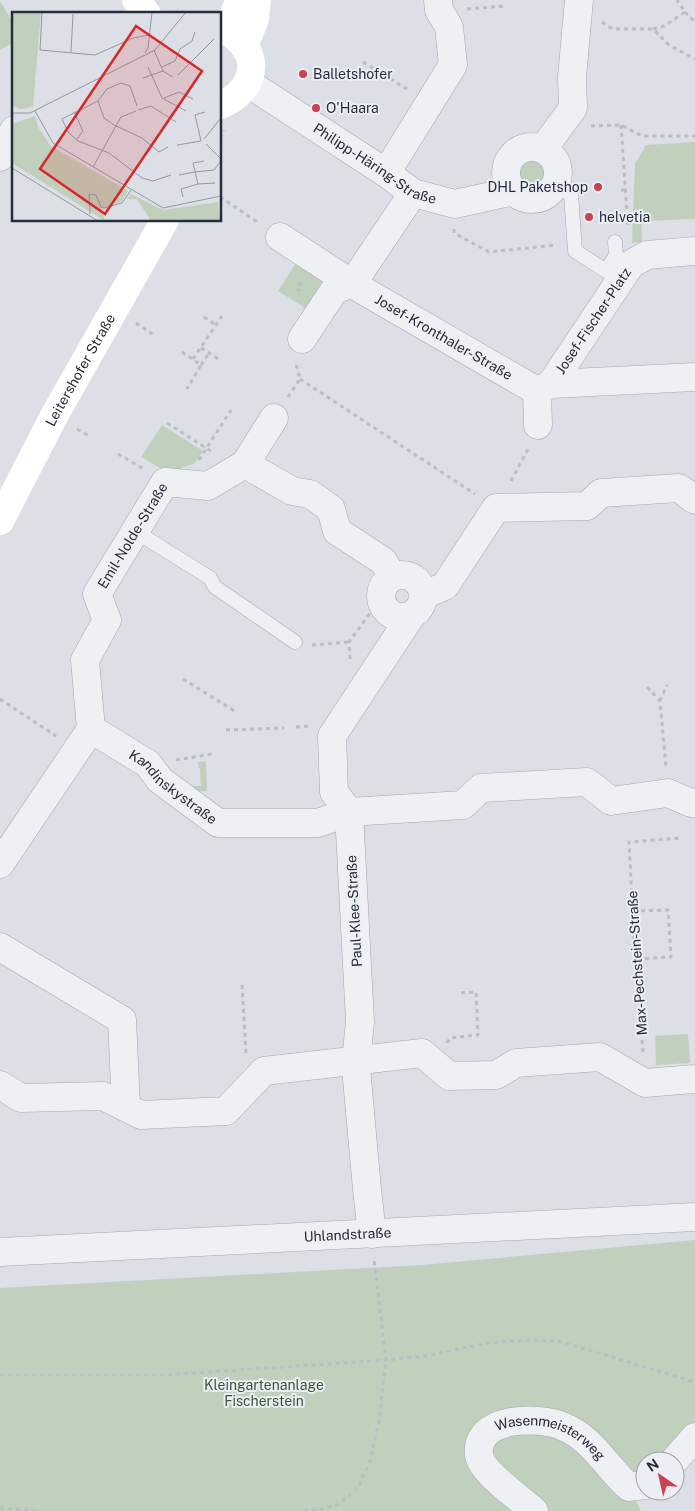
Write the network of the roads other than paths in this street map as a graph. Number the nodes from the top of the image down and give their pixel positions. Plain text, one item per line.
1 (240, 0) edge
2 (256, 0) edge
3 (438, 0) edge
4 (578, 4) edge
5 (230, 36) edge
6 (248, 82) junction
7 (221, 105) edge
8 (12, 134) edge
9 (543, 149) junction
10 (0, 157) edge
11 (386, 173) junction
12 (554, 186) junction
13 (514, 191) junction
14 (413, 193) junction
15 (164, 221) edge
16 (280, 237) road end
17 (615, 242) dead end
18 (695, 251) edge
19 (617, 270) junction
20 (352, 284) junction
21 (302, 339) road end
22 (695, 377) edge
23 (544, 388) junction
24 (274, 418) road end
25 (538, 425) road end
26 (245, 464) junction
27 (695, 500) edge
28 (0, 521) edge
29 (135, 531) junction
30 (393, 577) junction
31 (418, 606) junction
32 (295, 642) road end
33 (83, 739) junction
34 (695, 803) edge
35 (349, 812) junction
36 (0, 864) edge
37 (0, 947) edge
38 (356, 1061) junction
39 (695, 1079) edge
40 (0, 1085) edge
41 (126, 1107) junction
42 (695, 1217) edge
43 (372, 1234) junction
44 (0, 1252) edge
45 (695, 1437) edge
46 (683, 1451) edge
47 (635, 1486) edge
48 (534, 1511) edge

1 - 5 street
2 - 5 street
3 - 11 street
4 - 9 street
5 - 6 street
6 - 7 street
6 - 11 street, Philipp-Häring-Straße
8 - 10 street
9 - 12 street
9 - 13 street
11 - 14 street, Philipp-Häring-Straße
12 - 13 street, Philipp-Häring-Straße
12 - 19 lane
13 - 14 street, Philipp-Häring-Straße
14 - 20 street
15 - 28 street, Leitershofer Straße
16 - 20 street, Josef-Kronthaler-Straße
17 - 19 lane
18 - 19 street, Josef-Fischer-Platz
19 - 23 street, Josef-Fischer-Platz
20 - 21 street
20 - 23 street, Josef-Kronthaler-Straße
22 - 23 street
23 - 25 street
24 - 26 street
26 - 29 street, Emil-Nolde-Straße
26 - 30 street
27 - 31 street
29 - 32 lane
29 - 33 street, Emil-Nolde-Straße
30 - 31 street
30 - 31 street
31 - 35 street
33 - 35 street, Kandinskystraße
33 - 36 street
34 - 35 street, Kandinskystraße
35 - 38 street, Paul-Klee-Straße
37 - 41 street
38 - 39 street
38 - 41 street
38 - 43 street, Paul-Klee-Straße
40 - 41 street
42 - 43 street, Uhlandstraße
43 - 44 street, Uhlandstraße
45 - 46 street
47 - 48 street, Wasenmeisterweg

